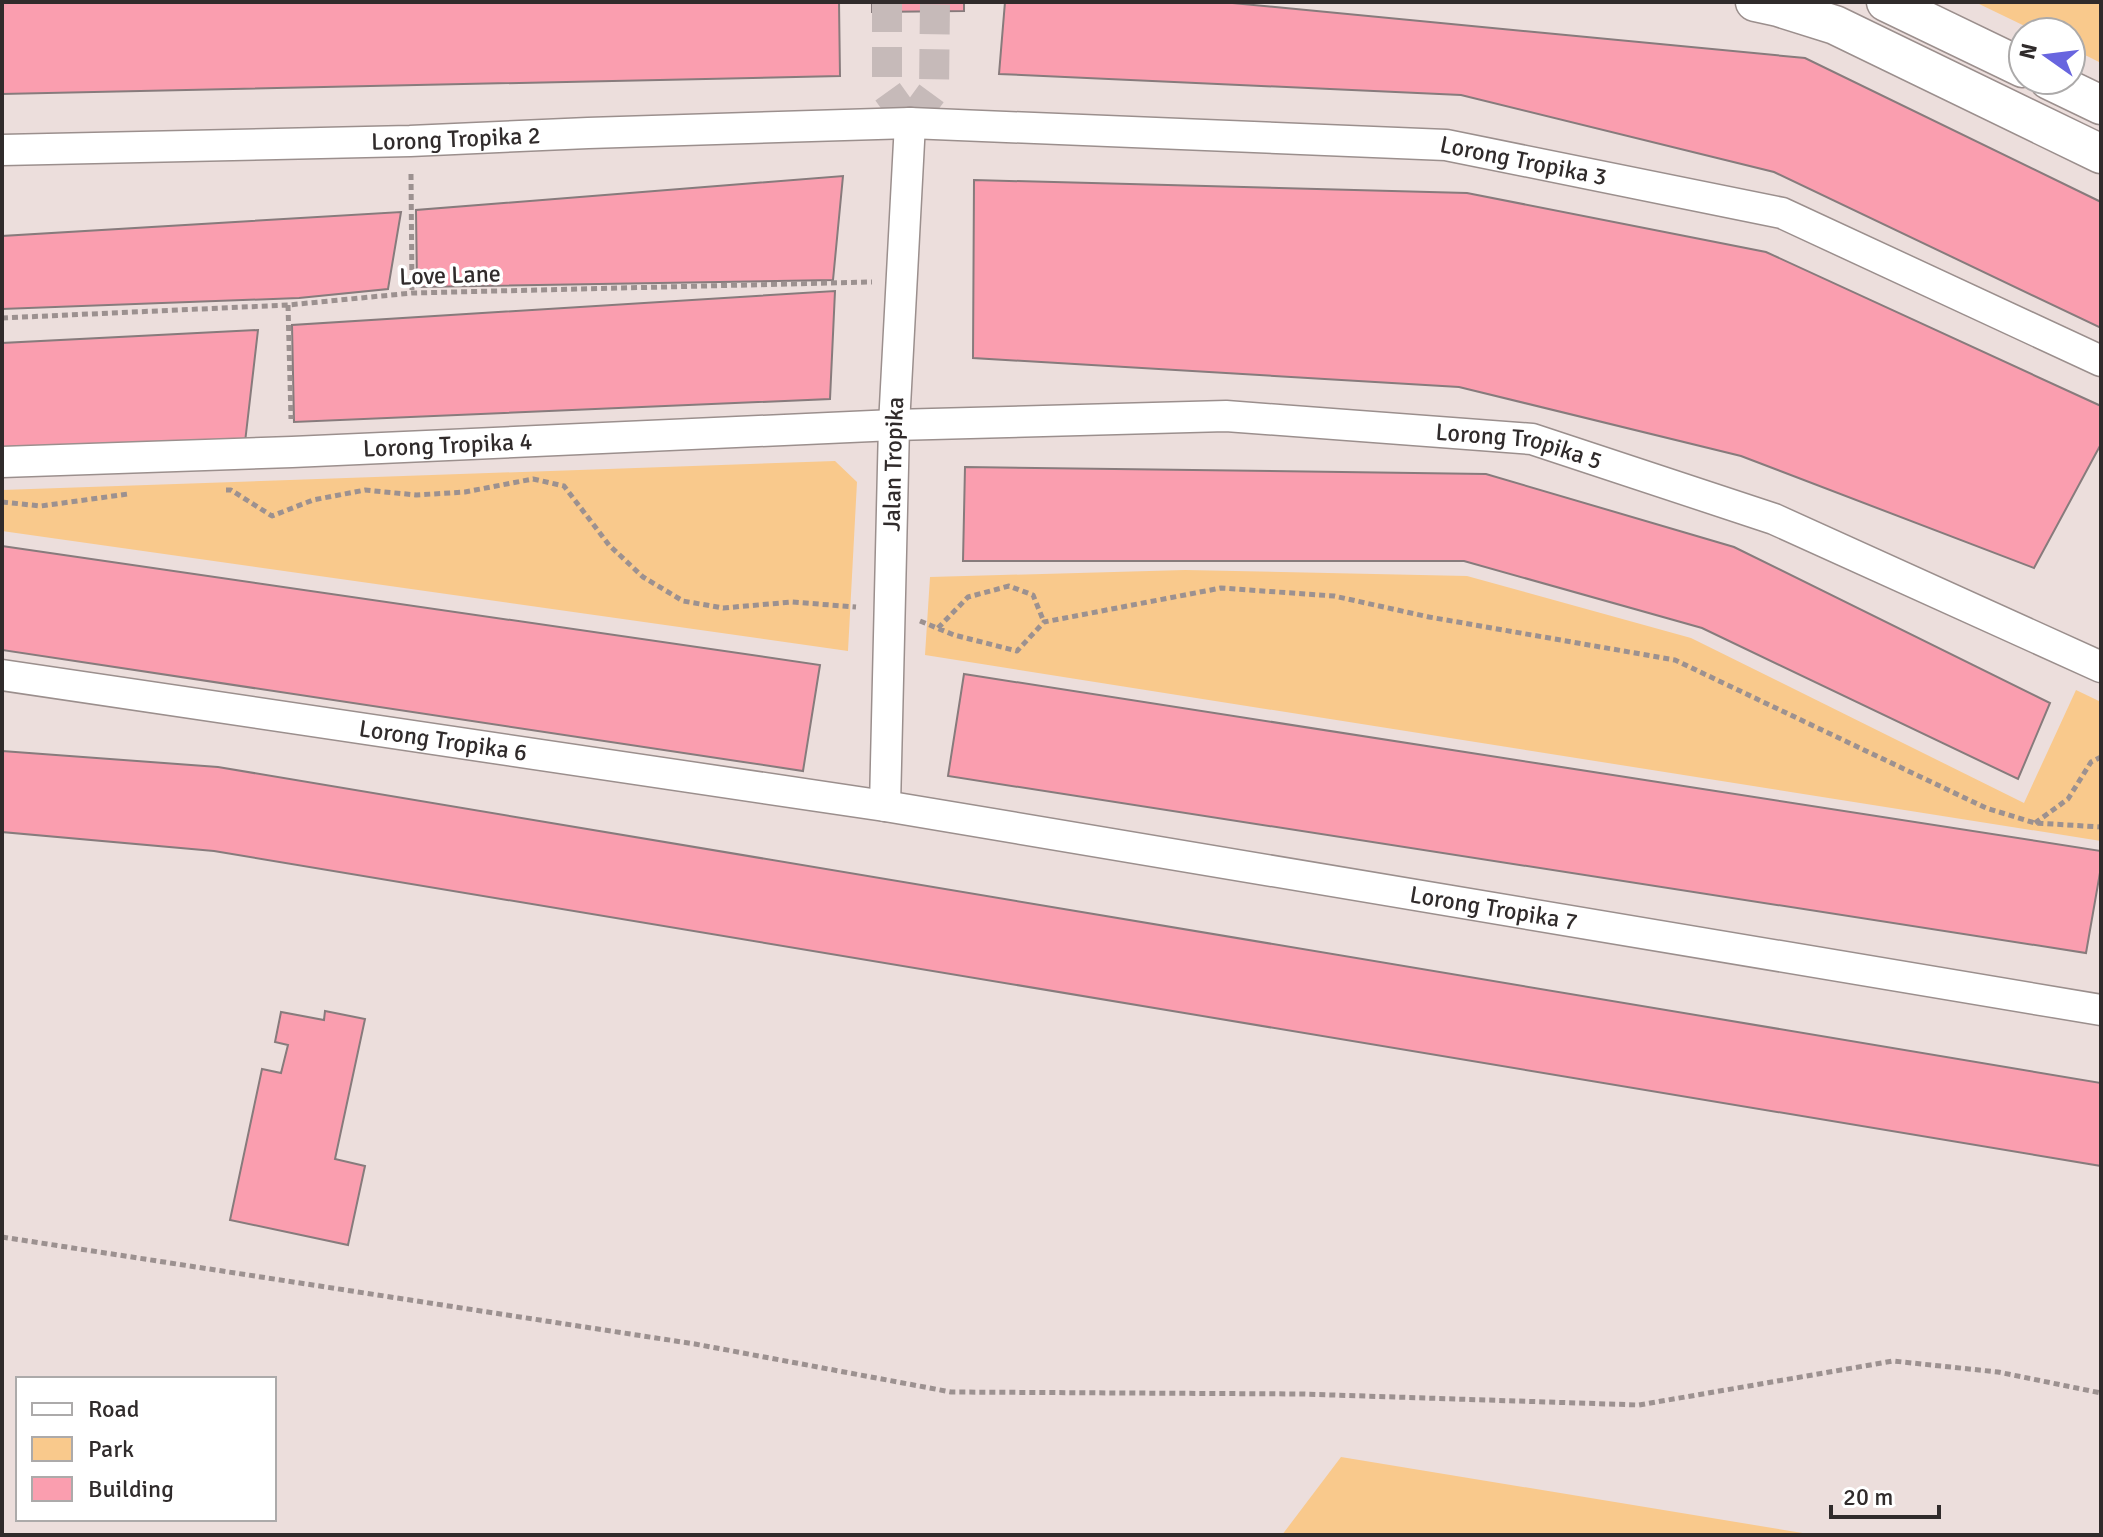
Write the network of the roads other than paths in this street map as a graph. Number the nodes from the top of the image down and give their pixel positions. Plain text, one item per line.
1 (1755, 2) edge
2 (1886, 2) edge
3 (2007, 60) edge
4 (2082, 96) edge
5 (2101, 105) edge
6 (910, 123) junction
7 (2, 150) edge
8 (2101, 154) edge
9 (2101, 361) edge
10 (894, 425) junction
11 (2, 462) edge
12 (2101, 667) edge
13 (2, 675) edge
14 (885, 806) junction
15 (2101, 1010) edge

1 - 8 street
2 - 3 street
4 - 5 street
6 - 7 street, Lorong Tropika 2
6 - 9 street, Lorong Tropika 3
6 - 10 street, Jalan Tropika
10 - 11 street, Lorong Tropika 4
10 - 12 street, Lorong Tropika 5
10 - 14 street, Jalan Tropika
13 - 14 street, Lorong Tropika 6
14 - 15 street, Lorong Tropika 7

